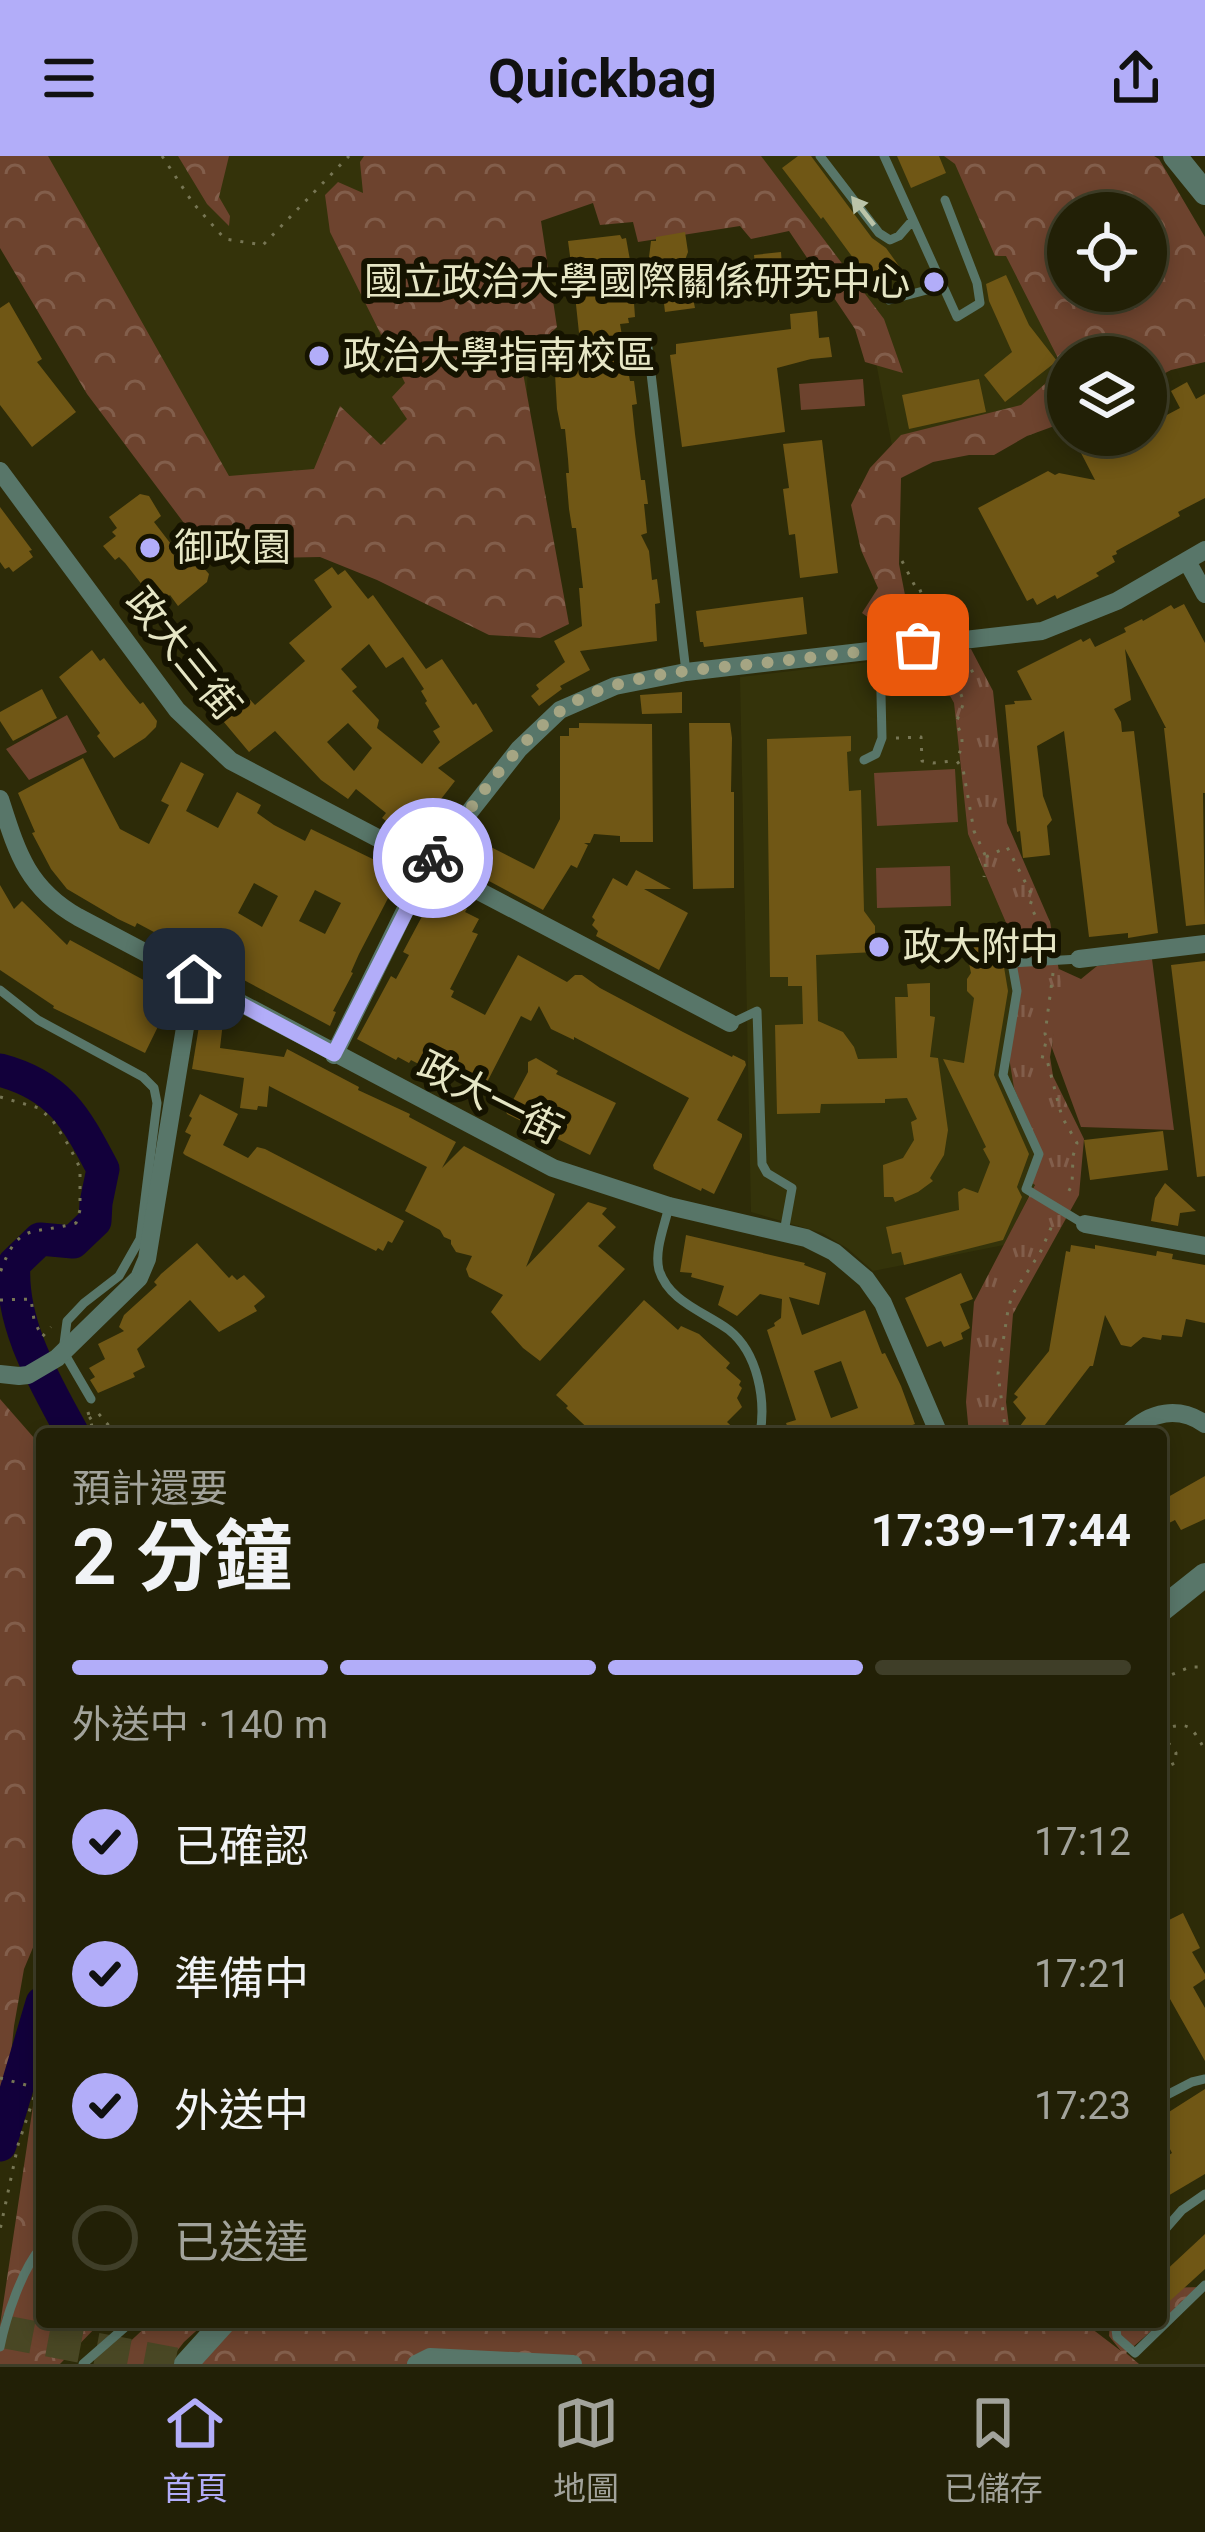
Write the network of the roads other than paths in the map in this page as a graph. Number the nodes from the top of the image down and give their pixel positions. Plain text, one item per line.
1 (820, 156) edge
2 (884, 156) edge
3 (1175, 156) edge
4 (1205, 193) edge
5 (945, 200) dead end
6 (912, 221) junction
7 (942, 286) junction
8 (890, 300) dead end
9 (647, 339) dead end
10 (3, 480) edge
11 (1205, 550) edge
12 (1187, 561) junction
13 (1205, 594) edge
14 (880, 650) junction
15 (686, 672) junction
16 (864, 760) dead end
17 (0, 799) edge
18 (427, 866) junction
19 (1205, 944) edge
20 (1078, 959) joint
21 (194, 979) junction
22 (0, 990) edge
23 (730, 1023) joint
24 (334, 1054) junction
25 (670, 1206) junction
26 (1085, 1224) joint
27 (784, 1232) junction
28 (1205, 1246) edge
29 (60, 1355) junction
30 (0, 1374) edge
31 (91, 1399) road end
32 (1205, 1424) edge
33 (761, 1428) edge
34 (937, 1428) edge
35 (1135, 1428) edge
36 (1205, 1575) edge
37 (1167, 1605) edge
38 (1205, 2079) edge
39 (1167, 2095) edge
40 (1205, 2194) edge
41 (1167, 2227) edge
42 (36, 2254) edge
43 (1205, 2285) edge
44 (1167, 2322) edge
45 (124, 2328) edge
46 (219, 2328) edge
47 (1116, 2328) edge
48 (1161, 2328) edge
49 (0, 2347) edge
50 (82, 2364) edge
51 (186, 2364) edge
52 (416, 2364) edge
53 (573, 2364) edge

6 -> 1 lane
2 - 6 lane
3 - 4 street
5 - 7 lane
6 - 7 lane
7 - 8 lane
9 - 15 lane
10 - 18 street, 政大三街
11 - 12 street
12 - 13 street
12 - 14 street
14 - 15 street
14 - 16 lane
15 - 18 street
17 - 21 street, 政大一街
18 - 23 street, 政大三街
18 - 24 street
19 - 20 street
20 - 26 lane
21 - 24 street, 政大一街
21 - 29 street
22 - 29 lane
23 - 27 lane
24 - 25 street, 政大一街
25 - 27 street, 政大一街
25 - 33 lane
26 - 28 street
27 - 34 street, 政大一街
29 - 30 street
29 - 31 lane
32 - 35 street
36 - 37 street
38 - 39 lane
40 - 41 lane
42 - 49 lane
43 - 44 lane
45 - 50 lane
46 - 51 street
47 - 48 lane
52 - 53 street

